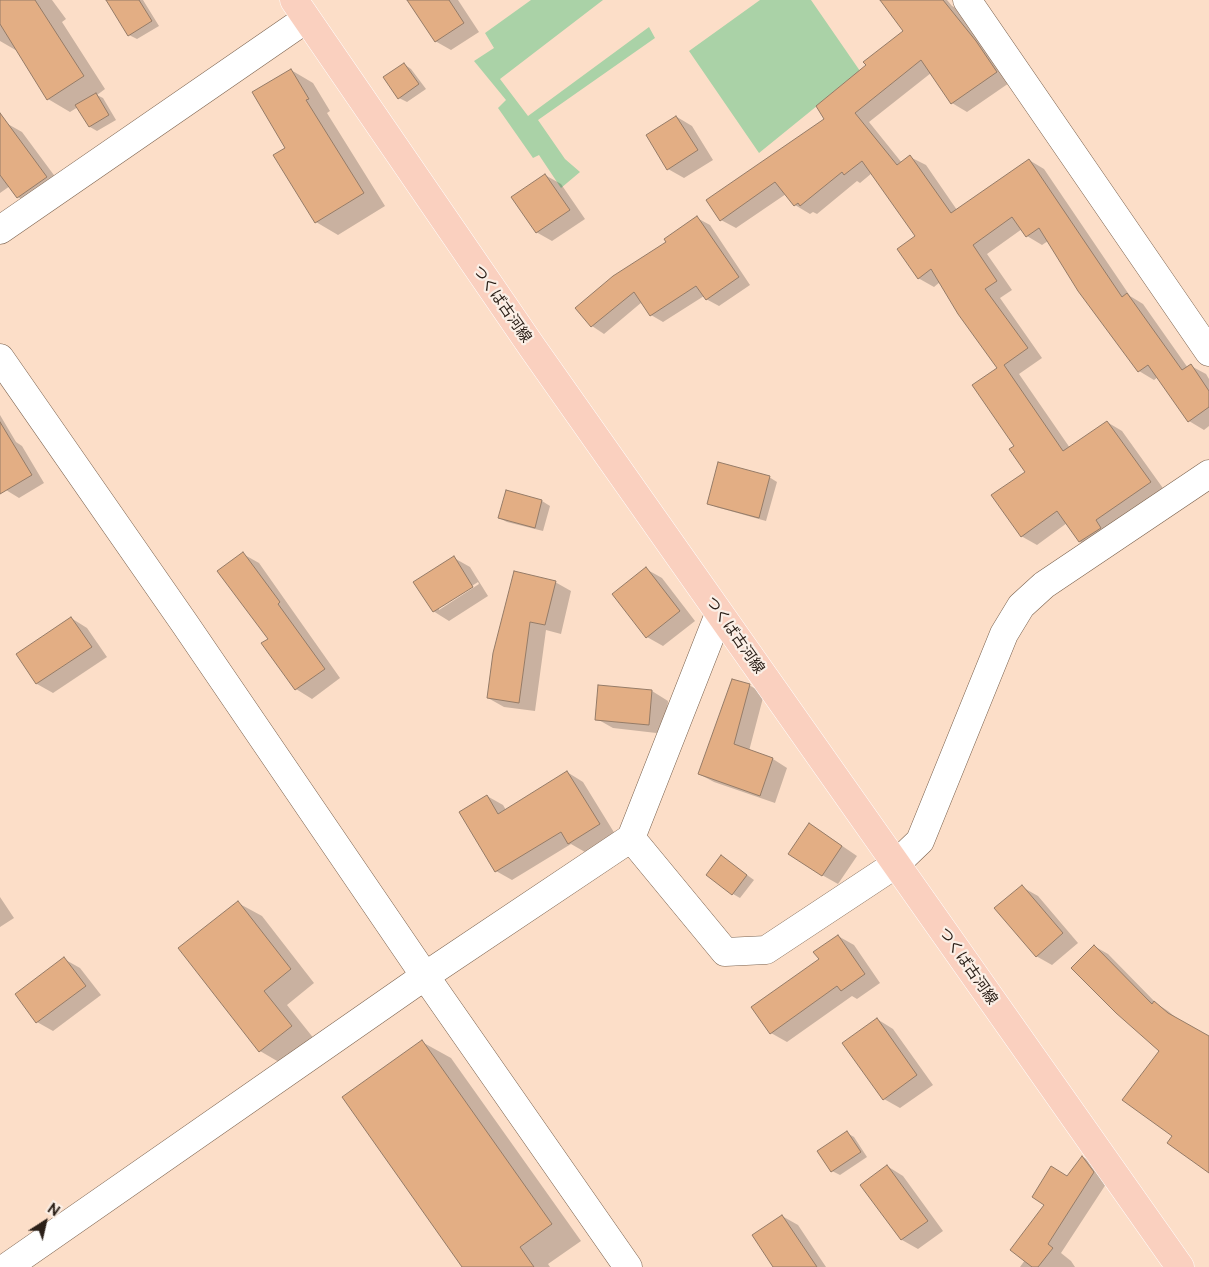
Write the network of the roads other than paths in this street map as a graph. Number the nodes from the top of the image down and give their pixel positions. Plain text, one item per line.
1 (967, 0) edge
2 (300, 10) edge
3 (0, 230) edge
4 (1209, 352) edge
5 (0, 358) edge
6 (1209, 474) edge
7 (719, 614) junction
8 (631, 838) junction
9 (896, 864) junction
10 (425, 976) junction
11 (7, 1267) edge
12 (628, 1267) edge
13 (1180, 1267) edge

1 - 4 street
2 - 3 street
2 - 7 main road, つくば古河線
5 - 10 street
6 - 9 street
7 - 8 street
7 - 9 main road, つくば古河線
8 - 9 street
8 - 10 street
9 - 13 main road, つくば古河線
10 - 11 street
10 - 12 street

